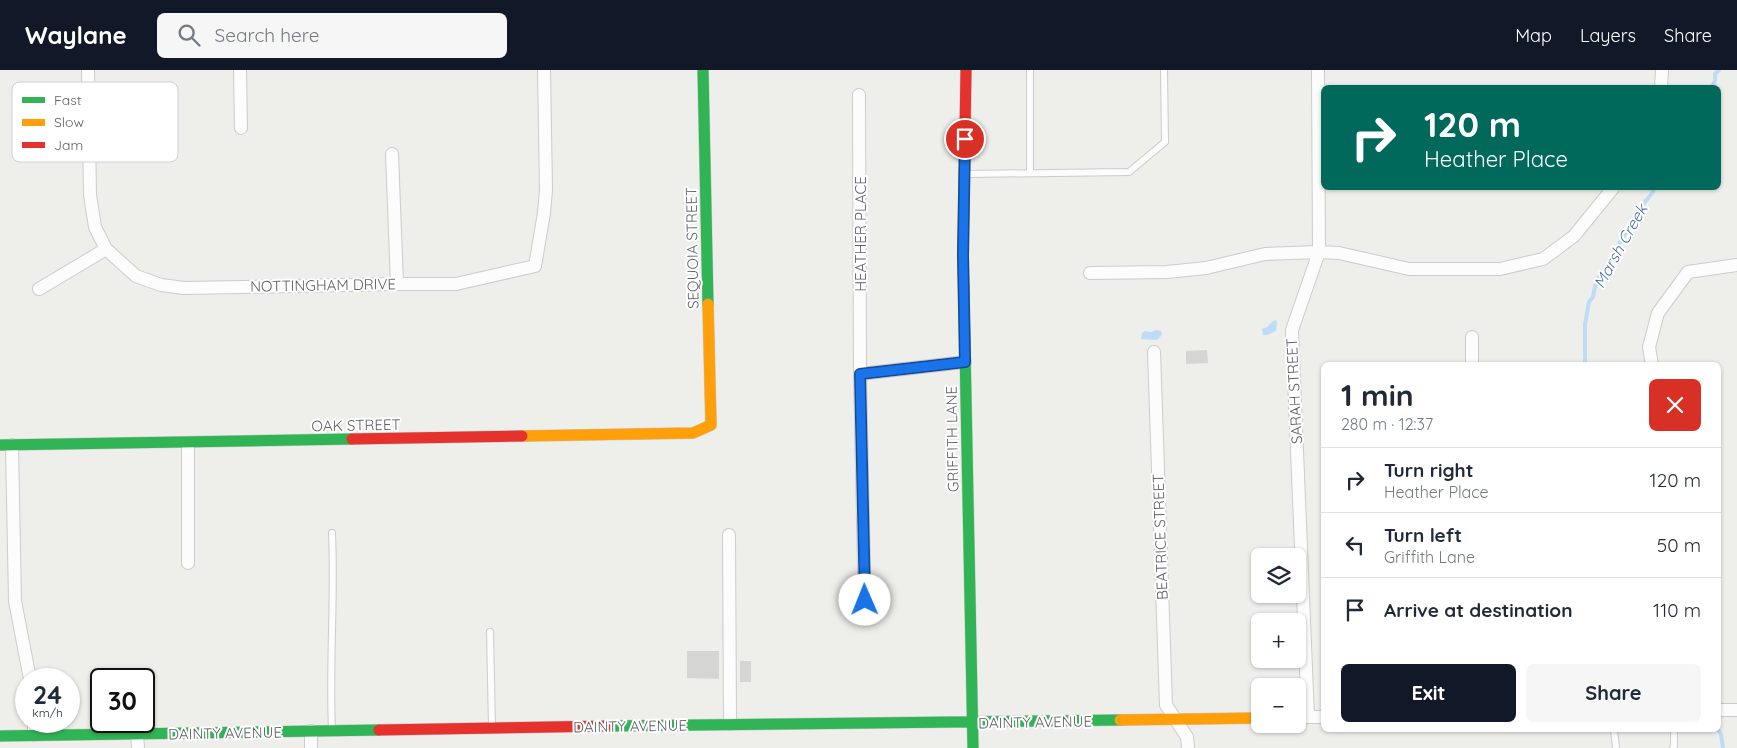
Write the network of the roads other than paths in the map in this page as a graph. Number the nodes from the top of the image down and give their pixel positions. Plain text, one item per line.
1 (240, 70) edge
2 (544, 70) edge
3 (704, 70) edge
4 (966, 70) edge
5 (1030, 70) edge
6 (1164, 70) edge
7 (1318, 70) edge
8 (1662, 70) edge
9 (1661, 85) edge
10 (859, 94) dead end
11 (1321, 118) edge
12 (241, 128) dead end
13 (392, 154) dead end
14 (89, 162) edge
15 (964, 174) junction
16 (1030, 174) junction
17 (1610, 190) edge
18 (106, 249) junction
19 (1318, 252) junction
20 (1737, 265) edge
21 (1090, 273) dead end
22 (397, 284) junction
23 (39, 289) dead end
24 (1472, 337) dead end
25 (1154, 352) dead end
26 (965, 362) junction
27 (1472, 362) edge
28 (1652, 362) edge
29 (860, 374) junction
30 (711, 425) joint
31 (188, 443) junction
32 (6, 445) edge
33 (332, 532) dead end
34 (729, 535) dead end
35 (188, 563) dead end
36 (865, 619) dead end
37 (490, 632) dead end
38 (28, 668) edge
39 (1302, 678) edge
40 (1721, 710) edge
41 (1737, 710) edge
42 (1306, 717) edge
43 (1321, 717) edge
44 (1251, 718) edge
45 (1176, 719) junction
46 (973, 723) junction
47 (730, 724) junction
48 (492, 728) junction
49 (311, 731) junction
50 (332, 731) junction
51 (1614, 732) edge
52 (1674, 732) edge
53 (138, 734) junction
54 (34, 735) joint
55 (0, 736) edge
56 (138, 748) edge
57 (311, 748) edge
58 (973, 748) edge
59 (1188, 748) edge
60 (1616, 748) edge
61 (1673, 748) edge

1 - 12 street
2 - 22 street, NOTTINGHAM DRIVE
3 - 30 street, SEQUOIA STREET
4 - 15 street, GRIFFITH LANE
5 - 16 lane
6 - 16 lane
7 - 11 street, SARAH STREET
8 - 9 street
10 - 29 street, HEATHER PLACE
11 - 19 street, SARAH STREET
13 - 22 street
14 - 18 street, NOTTINGHAM DRIVE
15 - 16 lane
15 - 26 street, GRIFFITH LANE
17 - 19 street
18 - 22 street, NOTTINGHAM DRIVE
18 - 23 street
19 - 21 street
19 - 39 street, SARAH STREET
20 - 28 street
24 - 27 street
25 - 45 street, BEATRICE STREET
26 - 29 street
26 - 46 street, GRIFFITH LANE
29 - 36 street, HEATHER PLACE
30 - 31 street, OAK STREET
31 - 32 street, OAK STREET
31 - 35 street
32 - 38 street
33 - 50 lane
34 - 47 street
37 - 48 lane
40 - 41 street
42 - 43 street
44 - 45 street, DAINTY AVENUE
45 - 46 street, DAINTY AVENUE
45 - 59 street, BEATRICE STREET
46 - 47 street, DAINTY AVENUE
46 - 58 street, GRIFFITH LANE
47 - 48 street, DAINTY AVENUE
48 - 50 street, DAINTY AVENUE
49 - 50 street, DAINTY AVENUE
49 - 53 street, DAINTY AVENUE
49 - 57 street
51 - 60 lane
52 - 61 lane
53 - 54 street, DAINTY AVENUE
53 - 56 street
54 - 55 street, DAINTY AVENUE

